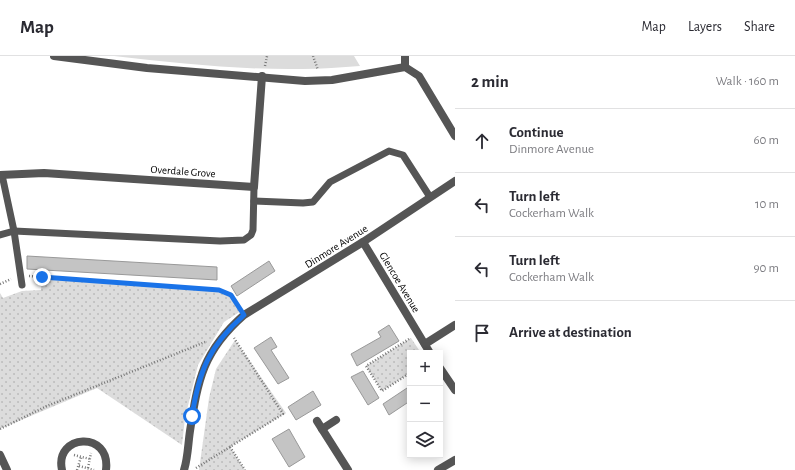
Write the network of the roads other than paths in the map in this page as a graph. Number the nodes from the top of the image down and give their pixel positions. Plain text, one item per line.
1 (54, 56) edge
2 (405, 56) edge
3 (405, 67) junction
4 (262, 76) junction
5 (455, 136) edge
6 (1, 175) edge
7 (455, 181) edge
8 (254, 187) junction
9 (430, 198) junction
10 (254, 201) junction
11 (14, 230) junction
12 (0, 236) edge
13 (363, 242) junction
14 (22, 285) dead end
15 (455, 325) edge
16 (425, 344) junction
17 (428, 350) edge
18 (443, 372) edge
19 (455, 390) edge
20 (336, 420) dead end
21 (317, 421) dead end
22 (322, 429) junction
23 (0, 455) edge
24 (455, 460) edge
25 (7, 470) edge
26 (62, 470) edge
27 (106, 470) edge
28 (184, 470) edge
29 (348, 470) edge
30 (438, 470) edge

1 - 4 street
2 - 3 street
3 - 4 street
3 - 5 street
4 - 8 street
6 - 8 street, Overdale Grove
6 - 11 lane
7 - 9 street, Dinmore Avenue
8 - 10 lane
9 - 10 lane
9 - 13 street, Dinmore Avenue
10 - 11 lane
11 - 12 lane
11 - 14 lane
13 - 16 street, Glencoe Avenue
13 - 28 street, Dinmore Avenue
15 - 16 street
16 - 17 street, Glencoe Avenue
18 - 19 street
20 - 22 street
21 - 22 street
22 - 29 street
23 - 25 street
24 - 30 street
26 - 27 street

